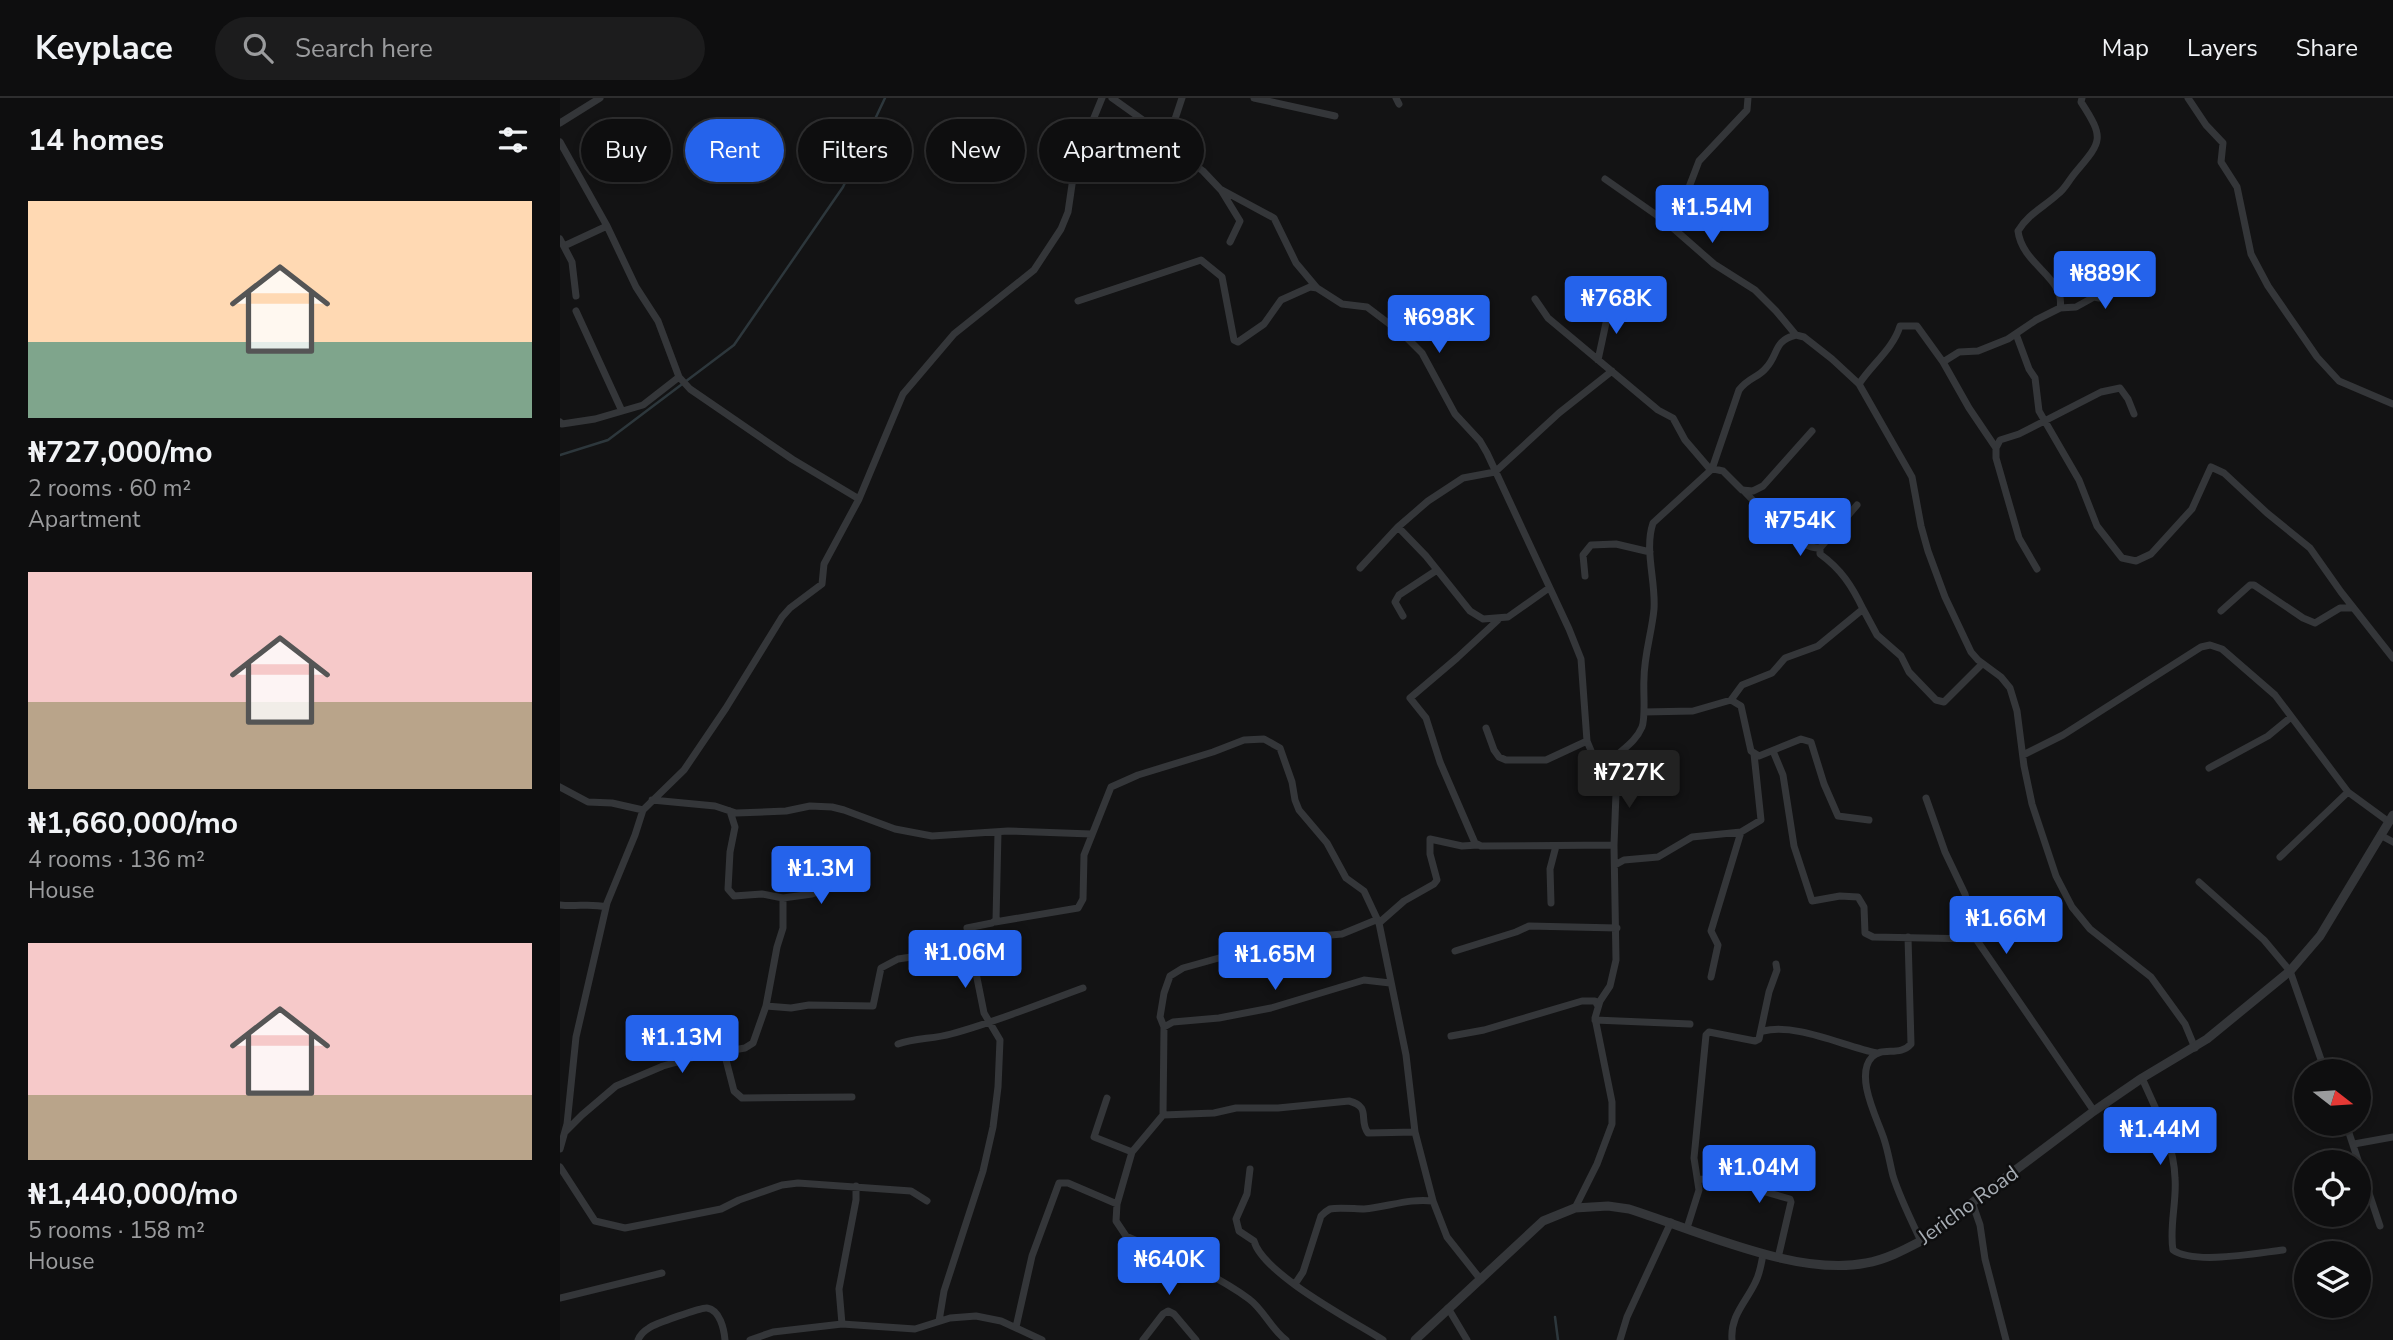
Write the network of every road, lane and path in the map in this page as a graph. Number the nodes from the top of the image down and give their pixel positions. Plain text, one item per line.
1 (600, 98) edge
2 (1102, 98) edge
3 (1112, 98) edge
4 (1182, 98) edge
5 (1254, 98) edge
6 (1748, 98) edge
7 (2081, 98) edge
8 (2188, 98) edge
9 (1335, 116) dead end
10 (1142, 119) edge
11 (1175, 119) edge
12 (560, 123) edge
13 (560, 142) edge
14 (1204, 172) edge
15 (1605, 179) dead end
16 (1221, 190) junction
17 (1669, 225) junction
18 (607, 226) junction
19 (1230, 242) dead end
20 (562, 243) edge
21 (2141, 276) dead end
22 (1317, 288) junction
23 (576, 296) dead end
24 (1535, 299) dead end
25 (1078, 301) dead end
26 (2060, 308) junction
27 (1609, 309) dead end
28 (576, 312) dead end
29 (2016, 334) junction
30 (1796, 335) junction
31 (1598, 360) junction
32 (1943, 362) junction
33 (1612, 372) junction
34 (679, 377) junction
35 (1859, 384) junction
36 (2393, 404) edge
37 (621, 410) junction
38 (2134, 414) dead end
39 (2045, 420) junction
40 (560, 422) edge
41 (1812, 431) dead end
42 (1996, 448) junction
43 (1712, 469) junction
44 (1495, 472) junction
45 (1742, 489) junction
46 (859, 499) junction
47 (1857, 505) dead end
48 (1398, 527) junction
49 (1820, 548) junction
50 (1650, 552) junction
51 (1360, 568) dead end
52 (2037, 569) dead end
53 (1437, 570) junction
54 (1585, 576) dead end
55 (1549, 588) junction
56 (2353, 608) junction
57 (1863, 609) junction
58 (2221, 611) dead end
59 (1403, 616) dead end
60 (1498, 620) junction
61 (2393, 658) edge
62 (1982, 664) junction
63 (1731, 701) junction
64 (1644, 712) junction
65 (2291, 717) junction
66 (1486, 728) dead end
67 (1587, 741) junction
68 (1773, 751) junction
69 (1754, 754) junction
70 (2023, 755) junction
71 (2209, 768) dead end
72 (1604, 770) junction
73 (560, 787) edge
74 (2348, 792) junction
75 (1926, 798) dead end
76 (652, 800) junction
77 (643, 810) junction
78 (730, 811) junction
79 (2391, 819) edge
80 (1869, 820) dead end
81 (998, 832) junction
82 (1741, 832) junction
83 (1091, 834) junction
84 (2382, 836) junction
85 (2393, 842) edge
86 (1478, 845) junction
87 (1614, 845) junction
88 (1556, 846) junction
89 (2280, 857) dead end
90 (1615, 865) junction
91 (849, 881) dead end
92 (2199, 882) dead end
93 (783, 898) junction
94 (1551, 903) dead end
95 (560, 905) edge
96 (606, 907) junction
97 (1377, 921) junction
98 (995, 922) junction
99 (1617, 928) junction
100 (1908, 937) junction
101 (1976, 939) junction
102 (971, 947) junction
103 (1455, 951) dead end
104 (1776, 964) dead end
105 (2290, 971) junction
106 (1711, 977) dead end
107 (1390, 983) junction
108 (1083, 988) dead end
109 (766, 1006) junction
110 (1598, 1006) junction
111 (1595, 1020) junction
112 (988, 1023) junction
113 (1690, 1024) dead end
114 (1164, 1027) junction
115 (1763, 1031) junction
116 (1451, 1036) dead end
117 (898, 1044) dead end
118 (2195, 1048) junction
119 (724, 1052) junction
120 (1878, 1053) junction
121 (2321, 1059) edge
122 (2142, 1078) junction
123 (852, 1097) dead end
124 (1107, 1098) dead end
125 (2094, 1111) junction
126 (1163, 1115) junction
127 (1415, 1132) junction
128 (564, 1134) junction
129 (2351, 1136) edge
130 (2393, 1137) edge
131 (2354, 1144) junction
132 (560, 1149) edge
133 (1132, 1153) junction
134 (560, 1167) edge
135 (1250, 1169) dead end
136 (1699, 1179) junction
137 (856, 1186) junction
138 (927, 1200) dead end
139 (1433, 1201) junction
140 (1972, 1202) junction
141 (1117, 1204) junction
142 (1575, 1208) junction
143 (1671, 1222) junction
144 (2380, 1226) dead end
145 (1687, 1228) junction
146 (1921, 1241) junction
147 (2283, 1250) dead end
148 (1763, 1255) junction
149 (1778, 1258) junction
150 (662, 1273) dead end
151 (1481, 1280) junction
152 (1295, 1284) junction
153 (560, 1298) edge
154 (1448, 1308) junction
155 (939, 1321) junction
156 (842, 1324) junction
157 (1016, 1326) junction
158 (638, 1340) edge
159 (725, 1340) edge
160 (750, 1340) edge
161 (1042, 1340) edge
162 (1143, 1340) edge
163 (1196, 1340) edge
164 (1286, 1340) edge
165 (1383, 1340) edge
166 (1415, 1340) edge
167 (1467, 1340) edge
168 (1620, 1340) edge
169 (1732, 1340) edge
170 (2006, 1340) edge

1 - 12 street
2 - 46 street
3 - 10 street
4 - 11 street
5 - 9 street
6 - 17 street
7 - 26 street
8 - 36 street
13 - 18 street
14 - 16 street
15 - 17 street
16 - 19 street
16 - 22 street
17 - 30 street
18 - 20 street
18 - 34 street
20 - 23 street
21 - 26 street
22 - 25 street
22 - 44 street
24 - 31 street
26 - 29 street
27 - 31 street
28 - 37 street
29 - 32 street
29 - 39 street
30 - 35 street
30 - 43 street
31 - 33 street
32 - 35 street
32 - 42 street
33 - 43 street
33 - 44 street
34 - 37 street
34 - 46 street
35 - 62 street
37 - 40 street
38 - 39 street
39 - 42 street
39 - 56 street
41 - 45 street
42 - 52 street
43 - 45 street
43 - 50 street
44 - 48 street
44 - 55 street
45 - 49 street
46 - 76 street
47 - 49 street
48 - 51 street
48 - 53 street
49 - 57 street
50 - 54 street
50 - 64 street
53 - 59 street
53 - 60 street
55 - 60 street
55 - 67 street
56 - 58 street
56 - 61 street
57 - 62 street
57 - 63 street
60 - 86 street
62 - 70 street
63 - 64 street
63 - 69 street
64 - 72 street
65 - 70 street
65 - 71 street
65 - 74 street
66 - 67 street
67 - 72 street
68 - 69 street
68 - 80 street
68 - 100 street
69 - 82 street
70 - 118 street
72 - 87 street
73 - 77 street
74 - 79 street
74 - 89 street
75 - 101 street
76 - 77 street
76 - 78 street
77 - 96 street
78 - 81 street
78 - 93 street
79 - 84 street, Jericho Road
81 - 83 street
81 - 98 street
82 - 90 street
82 - 106 street
83 - 97 street
83 - 98 street
84 - 85 street
84 - 105 street, Jericho Road
86 - 88 street
86 - 97 street
87 - 88 street
87 - 90 street
88 - 94 street
90 - 99 street
91 - 93 street
92 - 105 street
93 - 109 street
95 - 96 street
96 - 128 street
97 - 107 street
97 - 114 street
98 - 102 street
99 - 103 street
99 - 110 street
100 - 101 street
100 - 120 street
101 - 125 street
102 - 109 street
102 - 112 street
104 - 115 street
105 - 118 street, Jericho Road
105 - 121 street
107 - 114 street
107 - 127 street
108 - 112 street
109 - 119 street
110 - 111 street
110 - 116 street
111 - 113 street
111 - 142 street
112 - 117 street
112 - 155 street
114 - 126 street
115 - 120 street
115 - 136 street
118 - 122 street, Jericho Road
119 - 123 street
119 - 128 street
120 - 146 street
122 - 125 street, Jericho Road
122 - 147 street
124 - 133 street
125 - 140 street, Jericho Road
126 - 127 street
126 - 133 street
127 - 139 street
128 - 132 street
129 - 131 street
130 - 131 street
131 - 144 street
133 - 141 street
134 - 137 street
135 - 152 street
136 - 145 street
136 - 149 street
137 - 138 street
137 - 156 street
139 - 151 street
139 - 152 street
140 - 146 street, Jericho Road
140 - 170 street
141 - 157 street
141 - 164 street
142 - 143 street, Jericho Road
142 - 151 street, Jericho Road
143 - 145 street, Jericho Road
143 - 168 street
145 - 148 street, Jericho Road
146 - 149 street, Jericho Road
148 - 149 street, Jericho Road
148 - 169 street
150 - 153 street
151 - 154 street, Jericho Road
152 - 165 street
154 - 166 street, Jericho Road
154 - 167 street
155 - 156 street
155 - 157 street
156 - 160 street
157 - 161 street
158 - 159 street
162 - 163 street

